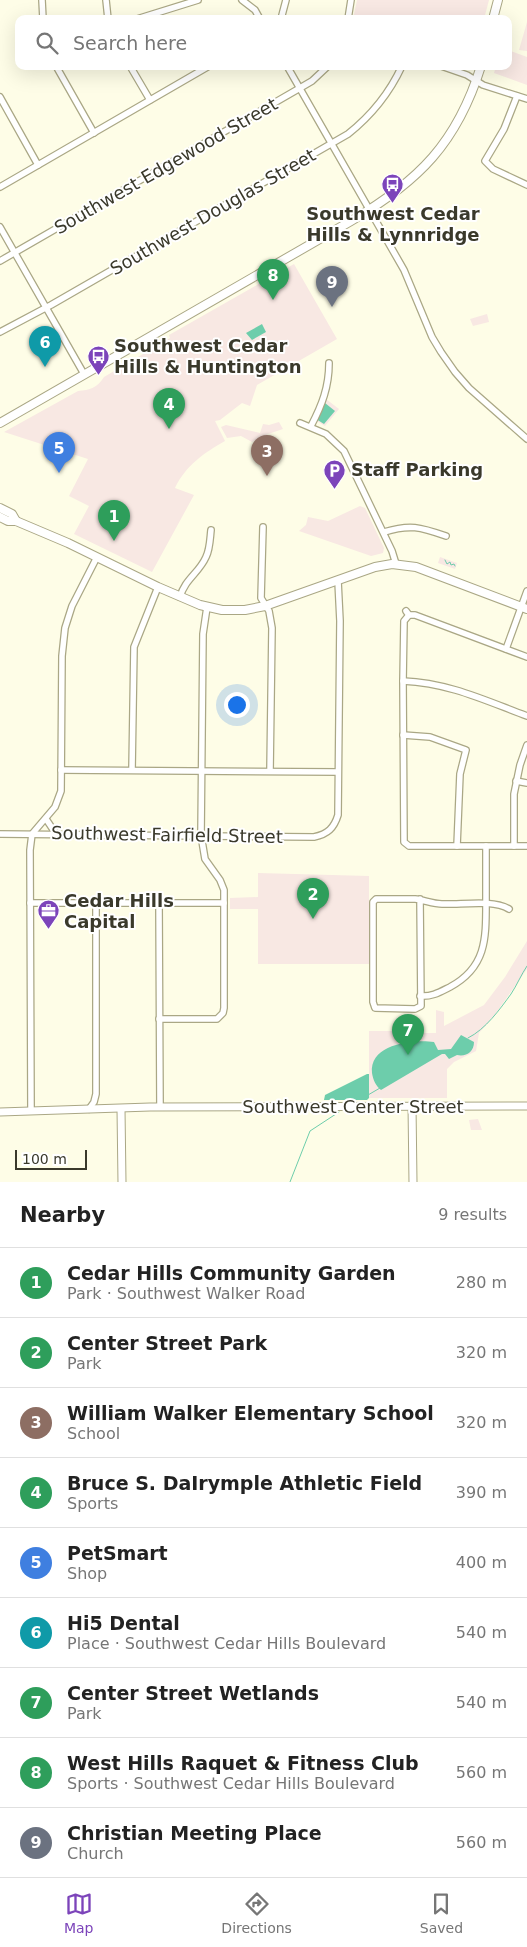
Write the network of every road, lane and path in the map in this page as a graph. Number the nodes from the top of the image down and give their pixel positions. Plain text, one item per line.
1 (42, 0) edge
2 (106, 0) edge
3 (198, 0) edge
4 (242, 0) edge
5 (286, 0) edge
6 (351, 0) edge
7 (498, 0) edge
8 (43, 15) edge
9 (108, 15) edge
10 (150, 15) edge
11 (258, 15) edge
12 (282, 15) edge
13 (349, 15) edge
14 (494, 15) edge
15 (58, 70) edge
16 (132, 70) edge
17 (202, 70) edge
18 (289, 70) edge
19 (324, 70) edge
20 (400, 70) edge
21 (450, 70) edge
22 (480, 70) edge
23 (476, 81) junction
24 (300, 88) junction
25 (0, 96) edge
26 (517, 96) junction
27 (527, 99) edge
28 (150, 100) junction
29 (94, 133) junction
30 (332, 144) junction
31 (38, 165) junction
32 (527, 185) edge
33 (0, 187) edge
34 (370, 210) junction
35 (0, 227) edge
36 (14, 252) junction
37 (0, 261) edge
38 (46, 307) junction
39 (0, 332) edge
40 (329, 363) dead end
41 (84, 374) junction
42 (0, 423) edge
43 (300, 423) dead end
44 (310, 426) junction
45 (527, 439) edge
46 (0, 508) edge
47 (0, 517) edge
48 (16, 521) junction
49 (263, 527) dead end
50 (211, 530) dead end
51 (384, 532) junction
52 (446, 536) dead end
53 (97, 558) junction
54 (396, 564) junction
55 (338, 581) junction
56 (158, 587) junction
57 (527, 591) edge
58 (180, 597) junction
59 (265, 606) junction
60 (207, 607) junction
61 (524, 608) edge
62 (506, 649) junction
63 (527, 657) edge
64 (403, 681) junction
65 (527, 716) edge
66 (403, 735) junction
67 (527, 745) edge
68 (61, 770) junction
69 (132, 770) junction
70 (202, 770) junction
71 (270, 771) junction
72 (338, 772) junction
73 (516, 781) junction
74 (527, 783) edge
75 (46, 819) junction
76 (0, 834) edge
77 (32, 834) junction
78 (56, 834) junction
79 (201, 836) junction
80 (458, 846) junction
81 (486, 846) junction
82 (514, 846) junction
83 (527, 846) edge
84 (420, 899) junction
85 (30, 903) junction
86 (96, 903) junction
87 (159, 903) junction
88 (224, 903) junction
89 (486, 904) junction
90 (508, 909) dead end
91 (420, 996) junction
92 (159, 1019) junction
93 (412, 1105) junction
94 (527, 1106) edge
95 (160, 1107) junction
96 (179, 1108) junction
97 (89, 1109) junction
98 (121, 1109) junction
99 (143, 1109) junction
100 (31, 1110) junction
101 (0, 1112) edge
102 (122, 1182) edge
103 (412, 1182) edge

1 - 8 street
2 - 9 street
3 - 10 street
4 - 11 street
5 - 12 street
6 - 13 street
7 - 14 main road
15 - 29 street
16 - 28 street
17 - 28 street
18 - 24 street
19 - 24 street, Southwest Edgewood Street
20 - 30 street, Southwest Douglas Street
21 - 23 street
22 - 23 main road
23 - 26 street
23 - 34 main road
24 - 30 street
24 - 36 street, Southwest Edgewood Street
25 - 31 street
26 - 27 street
26 - 32 street
28 - 29 street
29 - 31 street
30 - 34 street
30 - 38 street, Southwest Douglas Street
31 - 33 street
34 - 41 main road
34 - 45 street
35 - 36 street
36 - 37 street, Southwest Edgewood Street
36 - 38 street
38 - 39 street, Southwest Douglas Street
38 - 41 street
40 - 44 street
41 - 42 main road
43 - 44 street
44 - 51 street
46 - 48 main road
47 - 48 main road
48 - 53 main road
49 - 59 street
50 - 58 street
51 - 52 street
51 - 54 street
53 - 56 main road
53 - 68 street
54 - 55 main road
54 - 61 main road
55 - 59 main road
55 - 72 street
56 - 58 main road
56 - 69 street
57 - 61 street
58 - 60 main road
59 - 60 main road
59 - 71 street
60 - 70 street
61 - 62 street
62 - 63 street
62 - 64 street
64 - 65 street
64 - 66 street
66 - 80 street
66 - 80 street
67 - 73 street
68 - 69 street
68 - 75 street
69 - 70 street
70 - 71 street
70 - 79 street
71 - 72 street
72 - 79 street, Southwest Fairfield Street
73 - 74 street
73 - 82 street
75 - 77 street
75 - 78 street
76 - 77 street, Southwest Fairfield Street
77 - 78 street, Southwest Fairfield Street
77 - 85 street
78 - 79 street, Southwest Fairfield Street
79 - 88 street
80 - 81 street
81 - 82 street
81 - 89 street
82 - 83 street
84 - 89 street
84 - 91 street
84 - 91 street
85 - 86 street
85 - 100 street
86 - 87 street
86 - 97 street
87 - 88 street
87 - 92 street
88 - 92 street
89 - 90 street
89 - 91 street
92 - 95 street
93 - 94 street, Southwest Center Street
93 - 96 street, Southwest Center Street
93 - 103 street
95 - 96 street, Southwest Center Street
95 - 99 street, Southwest Center Street
96 - 99 street, Southwest Center Street
97 - 98 street, Southwest Center Street
97 - 100 street, Southwest Center Street
98 - 99 street, Southwest Center Street
98 - 102 street
100 - 101 street, Southwest Center Street

